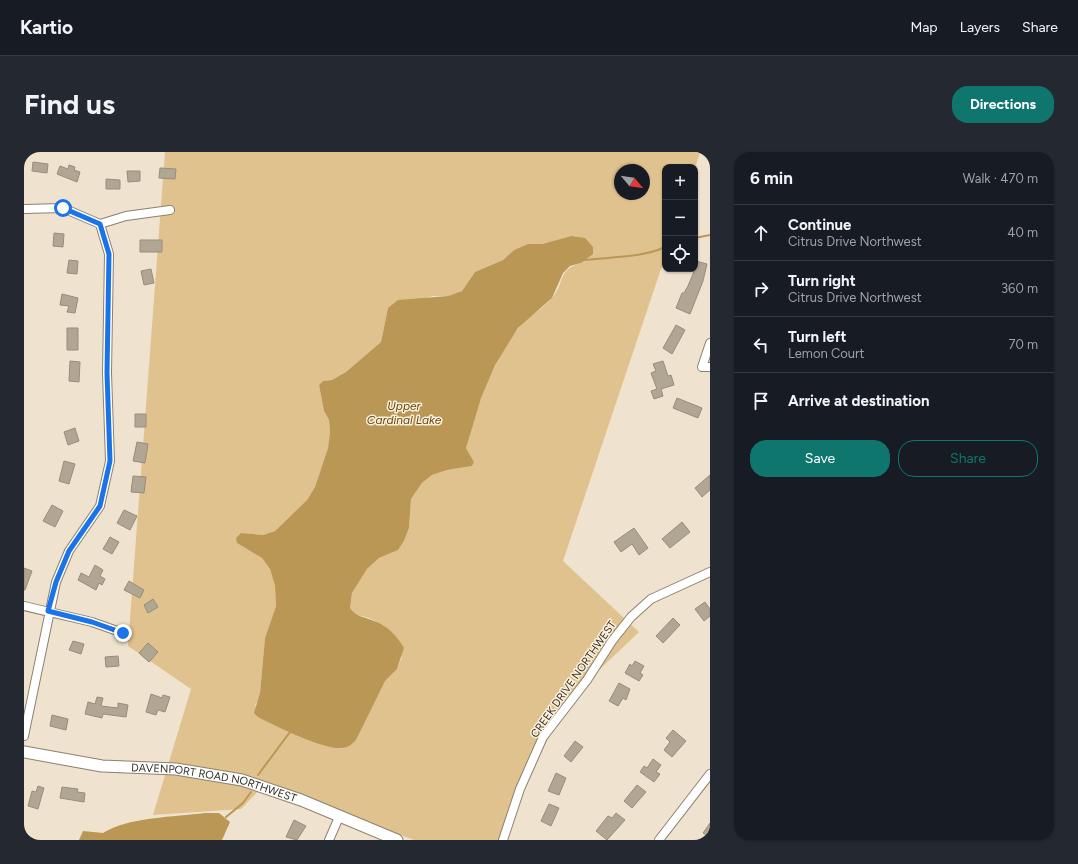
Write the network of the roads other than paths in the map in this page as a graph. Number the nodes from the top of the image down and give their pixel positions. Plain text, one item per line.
1 (24, 209) edge
2 (170, 210) dead end
3 (100, 224) junction
4 (710, 343) edge
5 (710, 367) edge
6 (710, 572) edge
7 (24, 606) edge
8 (48, 611) junction
9 (123, 633) dead end
10 (24, 736) edge
11 (24, 752) edge
12 (710, 774) edge
13 (340, 815) junction
14 (329, 840) edge
15 (397, 840) edge
16 (503, 840) edge
17 (659, 840) edge

1 - 3 street
2 - 3 street
3 - 8 street
4 - 5 street
6 - 16 street, CREEK DRIVE NORTHWEST
7 - 8 street
8 - 9 street
8 - 10 street
11 - 13 street, DAVENPORT ROAD NORTHWEST
12 - 17 street
13 - 14 street
13 - 15 street, DAVENPORT ROAD NORTHWEST

